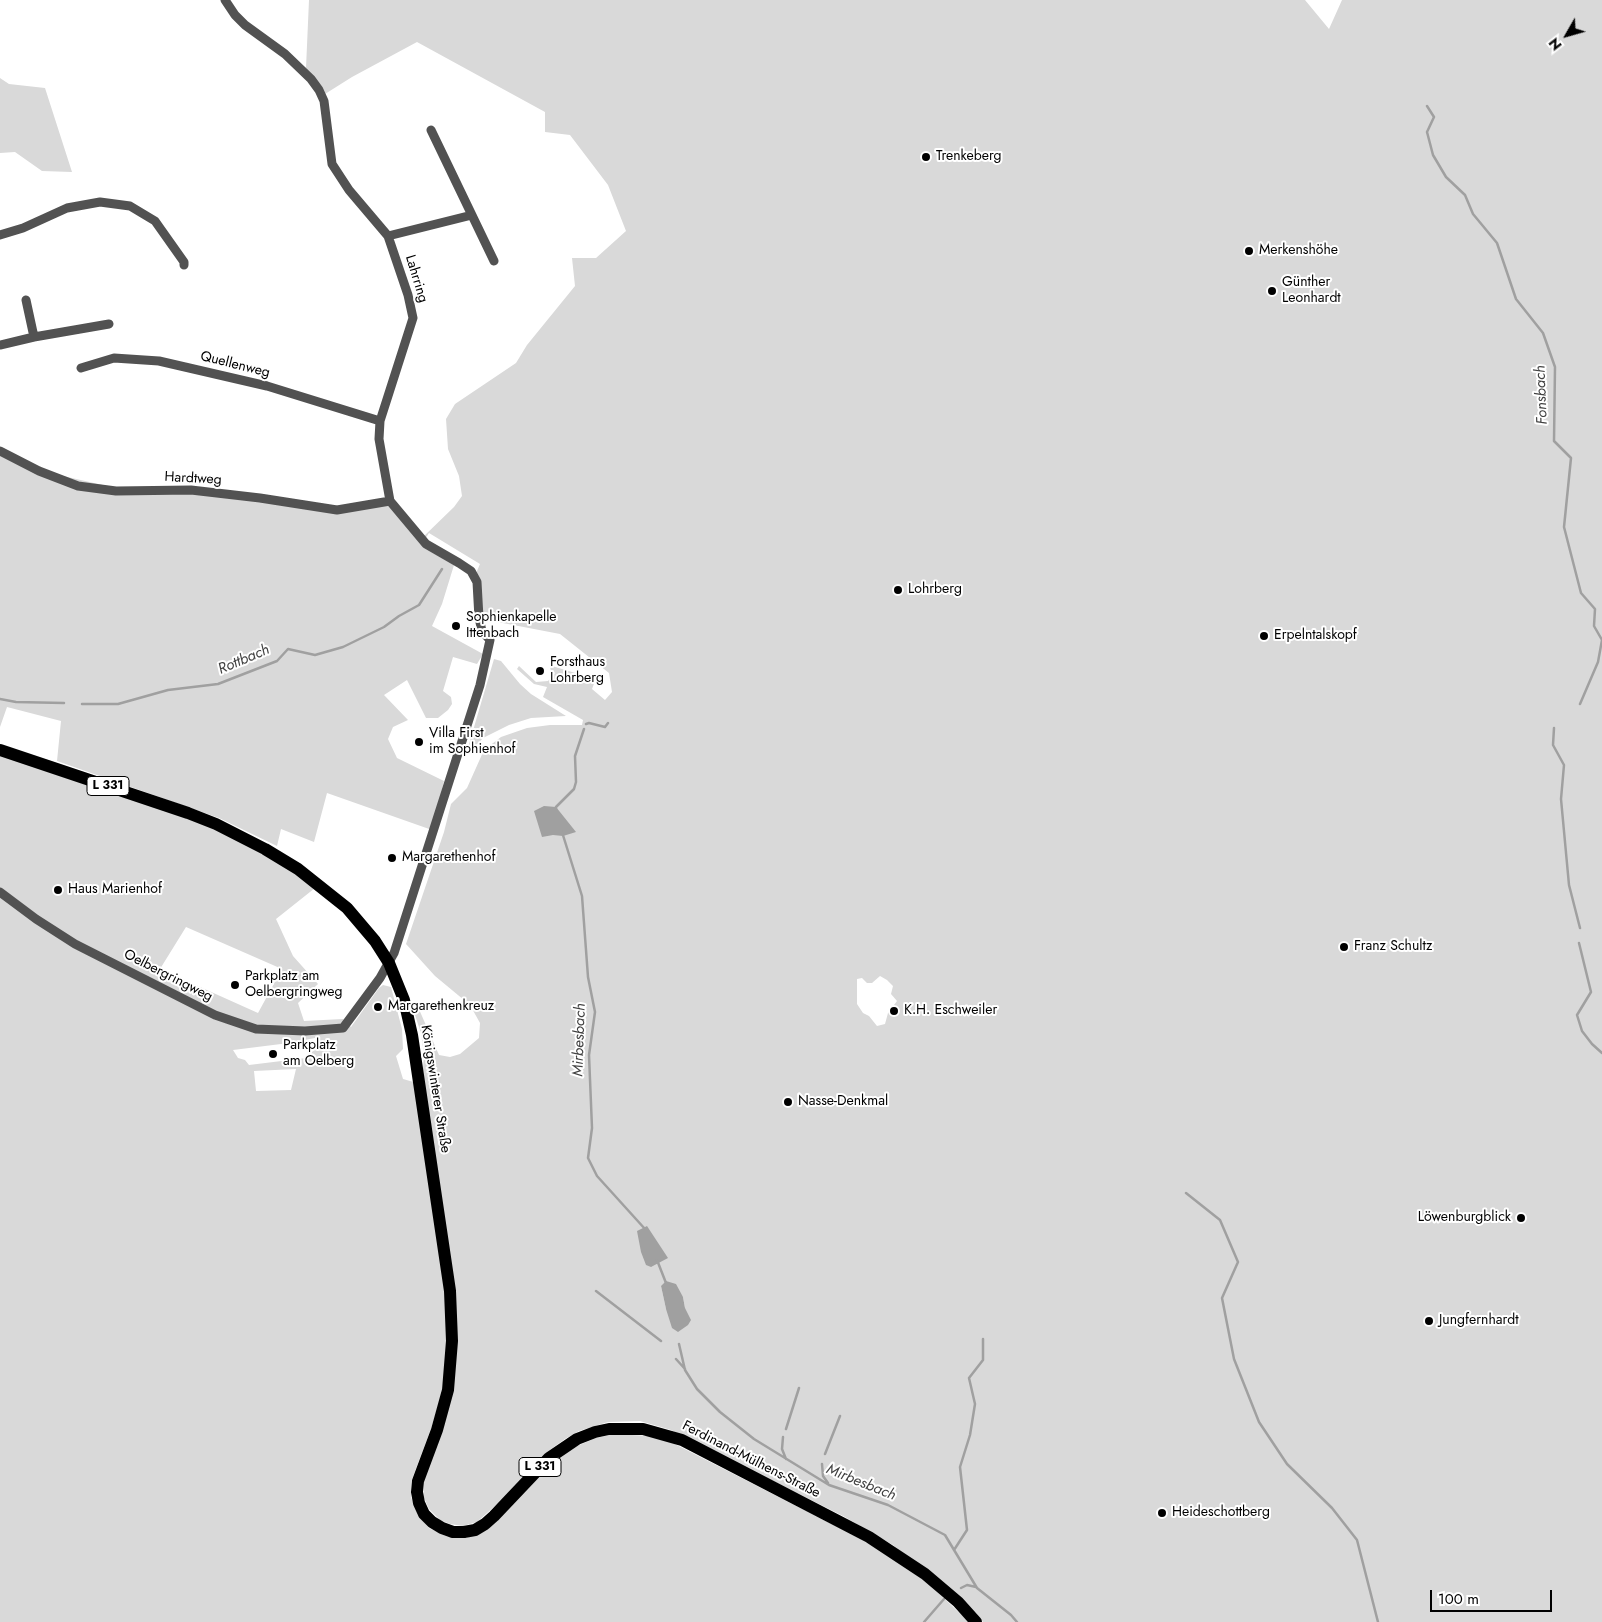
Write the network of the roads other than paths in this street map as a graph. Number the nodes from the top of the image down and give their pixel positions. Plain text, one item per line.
1 (225, 0) edge
2 (430, 130) dead end
3 (472, 215) junction
4 (0, 235) edge
5 (388, 236) junction
6 (494, 261) dead end
7 (184, 265) dead end
8 (26, 300) dead end
9 (108, 324) dead end
10 (34, 337) junction
11 (0, 345) edge
12 (81, 368) dead end
13 (380, 421) junction
14 (0, 451) edge
15 (390, 501) junction
16 (0, 750) edge
17 (0, 892) edge
18 (389, 963) junction
19 (432, 1167) joint
20 (976, 1622) edge

1 - 5 street, Lahrring
2 - 3 street
3 - 5 street
3 - 6 street
4 - 7 street
5 - 13 street, Lahrring
8 - 10 street
9 - 10 street
10 - 11 street
12 - 13 street, Quellenweg
13 - 15 street, Lahrring
14 - 15 street, Hardtweg
15 - 18 street
16 - 18 main road, Königswinterer Straße / L 331
17 - 18 street, Oelbergringweg
18 - 19 main road, Königswinterer Straße / L 331
19 - 20 main road, Ferdinand-Mülhens-Straße / L 331

